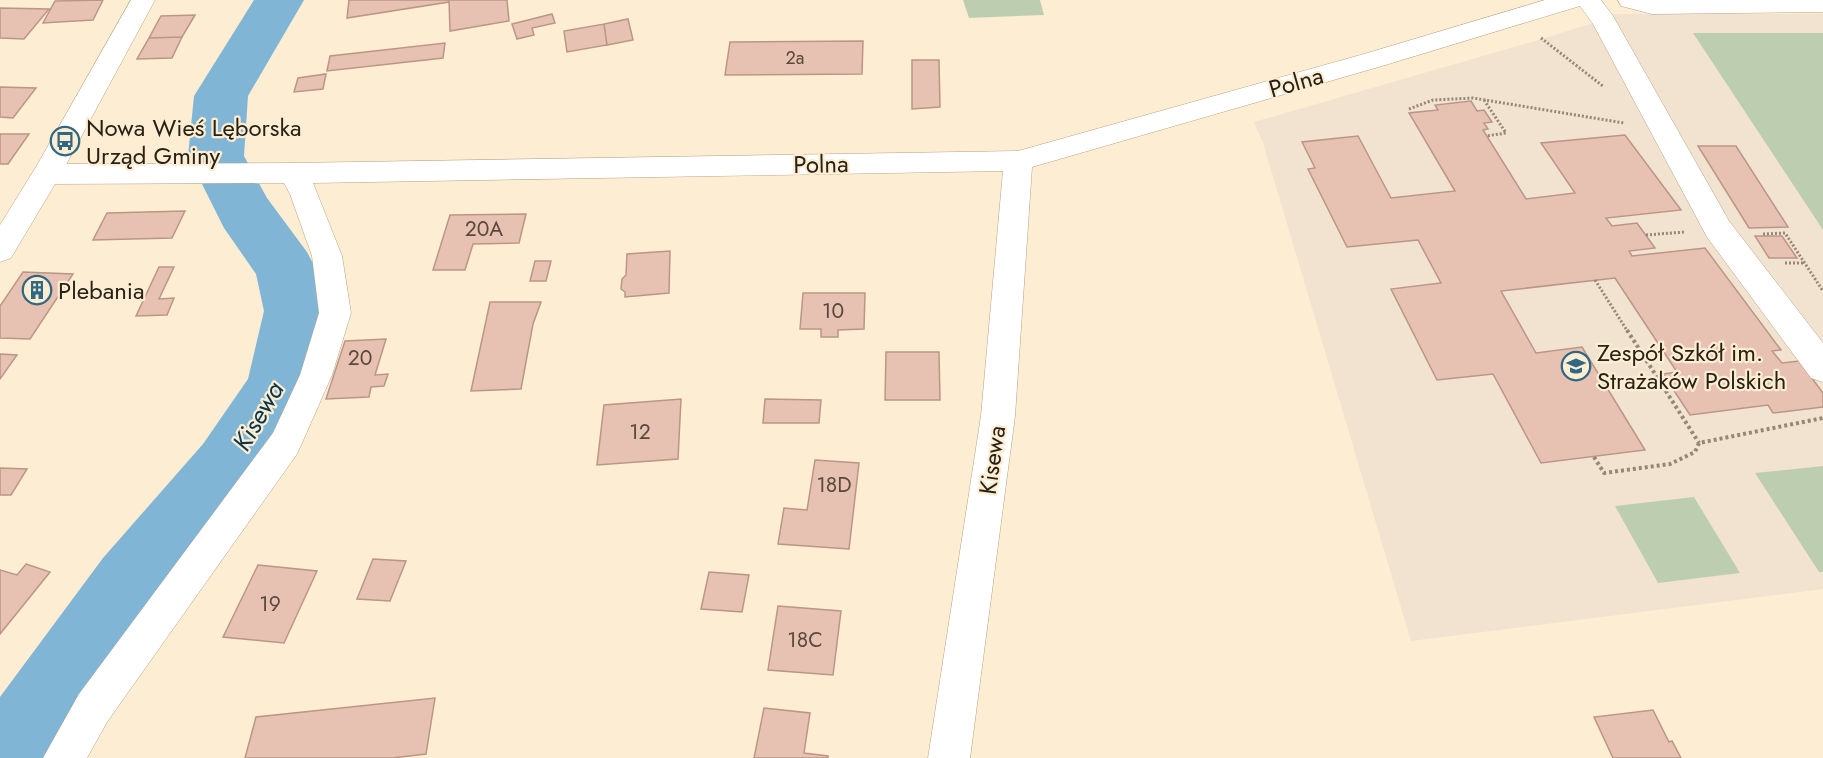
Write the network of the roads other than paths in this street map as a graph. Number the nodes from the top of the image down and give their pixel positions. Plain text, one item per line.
1 (143, 0) edge
2 (1572, 0) edge
3 (1588, 0) edge
4 (1630, 0) edge
5 (1823, 4) edge
6 (1018, 161) junction
7 (276, 173) junction
8 (47, 174) junction
9 (0, 250) edge
10 (1823, 368) edge
11 (64, 758) edge
12 (949, 758) edge

1 - 8 street
2 - 6 street, Polna
3 - 10 street
4 - 5 street
6 - 7 street, Polna
6 - 12 street, Kisewa
7 - 8 street, Polna
7 - 11 street
8 - 9 street

